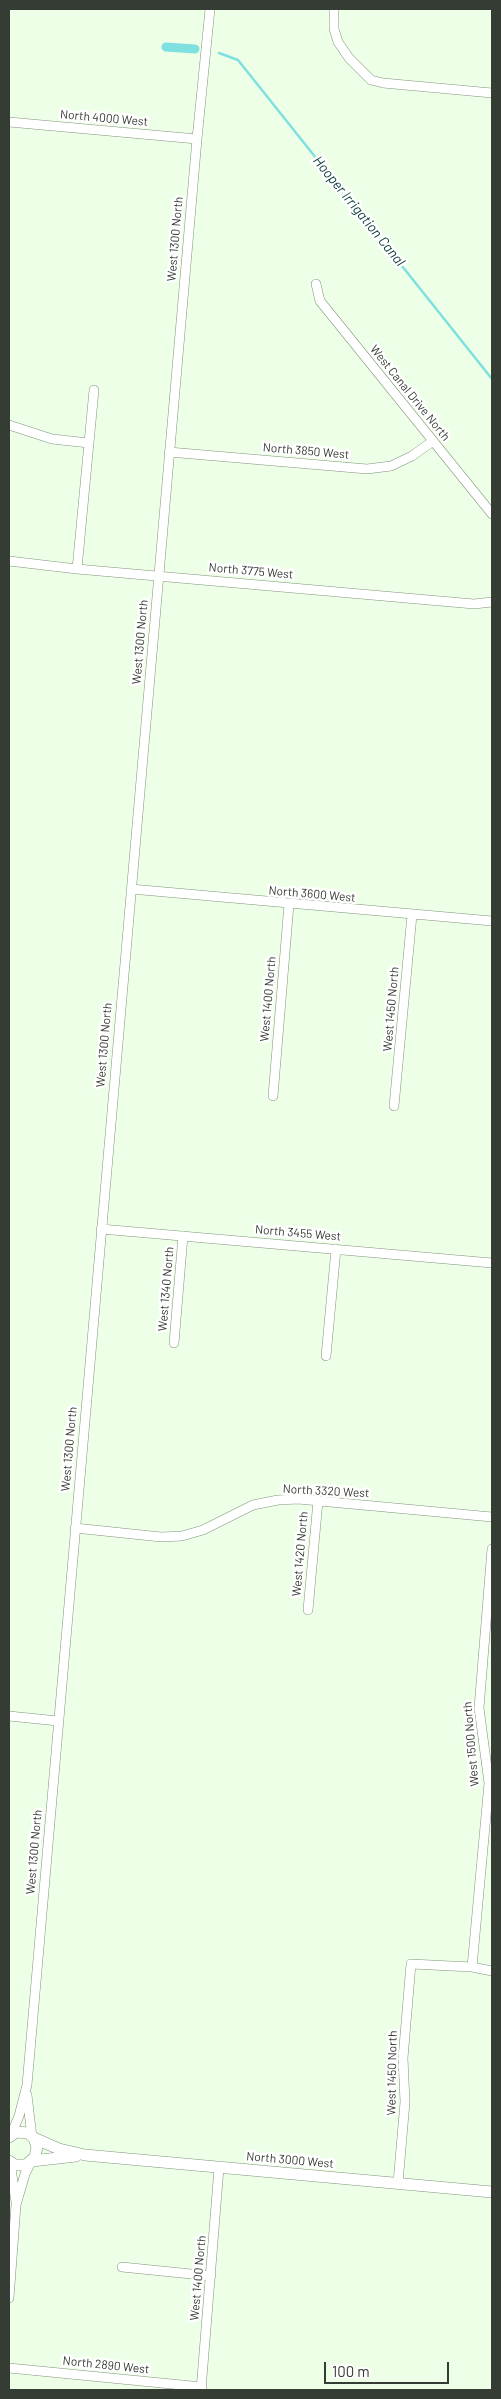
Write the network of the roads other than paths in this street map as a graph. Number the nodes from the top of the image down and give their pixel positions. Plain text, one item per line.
1 (210, 9) edge
2 (334, 9) edge
3 (492, 93) edge
4 (9, 122) edge
5 (197, 139) junction
6 (316, 284) dead end
7 (94, 390) dead end
8 (9, 425) edge
9 (433, 440) junction
10 (89, 443) junction
11 (169, 452) junction
12 (492, 514) edge
13 (9, 561) edge
14 (77, 569) junction
15 (158, 576) junction
16 (492, 602) edge
17 (131, 889) junction
18 (289, 904) junction
19 (412, 915) junction
20 (492, 921) edge
21 (273, 1096) dead end
22 (394, 1106) dead end
23 (101, 1229) junction
24 (183, 1236) junction
25 (336, 1249) junction
26 (492, 1263) edge
27 (174, 1343) dead end
28 (326, 1356) dead end
29 (318, 1501) junction
30 (492, 1517) edge
31 (75, 1528) junction
32 (492, 1549) edge
33 (308, 1610) dead end
34 (9, 1716) edge
35 (58, 1721) junction
36 (472, 1967) junction
37 (492, 1971) edge
38 (27, 2085) junction
39 (10, 2136) edge
40 (33, 2138) junction
41 (85, 2155) junction
42 (9, 2161) edge
43 (32, 2161) junction
44 (220, 2168) junction
45 (398, 2183) junction
46 (492, 2192) edge
47 (16, 2205) junction
48 (122, 2268) dead end
49 (211, 2276) junction
50 (9, 2298) edge
51 (9, 2368) edge
52 (202, 2388) edge

1 - 5 street, West 1300 North
2 - 3 street
4 - 5 street, North 4000 West
5 - 11 street, West 1300 North
6 - 9 street, West Canal Drive North
7 - 10 street
8 - 10 street
9 - 11 street, North 3850 West
9 - 12 street, West Canal Drive North
10 - 14 street
11 - 15 street, West 1300 North
13 - 14 street, North 3775 West
14 - 15 street, North 3775 West
15 - 16 street, North 3775 West
15 - 17 street, West 1300 North
17 - 18 street, North 3600 West
17 - 23 street, West 1300 North
18 - 19 street, North 3600 West
18 - 21 street, West 1400 North
19 - 20 street, North 3600 West
19 - 22 street, West 1450 North
23 - 24 street, North 3455 West
23 - 31 street, West 1300 North
24 - 25 street, North 3455 West
24 - 27 street, West 1340 North
25 - 26 street, North 3455 West
25 - 28 street
29 - 30 street, North 3320 West
29 - 31 street, North 3320 West
29 - 33 street, West 1420 North
31 - 35 street, West 1300 North
32 - 36 street, West 1500 North
34 - 35 street
35 - 38 street, West 1300 North
36 - 37 street
36 - 45 street, West 1450 North
38 - 39 street, West 1300 North
38 - 40 street, West 1300 North
39 - 40 main road, North 3000 West
40 - 41 main road, North 3000 West
40 - 43 main road
41 - 43 main road, North 3000 West
41 - 44 main road, North 3000 West
42 - 43 main road, North 3000 West
42 - 47 street
43 - 47 street
44 - 45 main road, North 3000 West
44 - 49 street, West 1400 North
45 - 46 main road, North 3000 West
47 - 50 street
48 - 49 street
49 - 52 street, West 1400 North
51 - 52 street, North 2890 West

